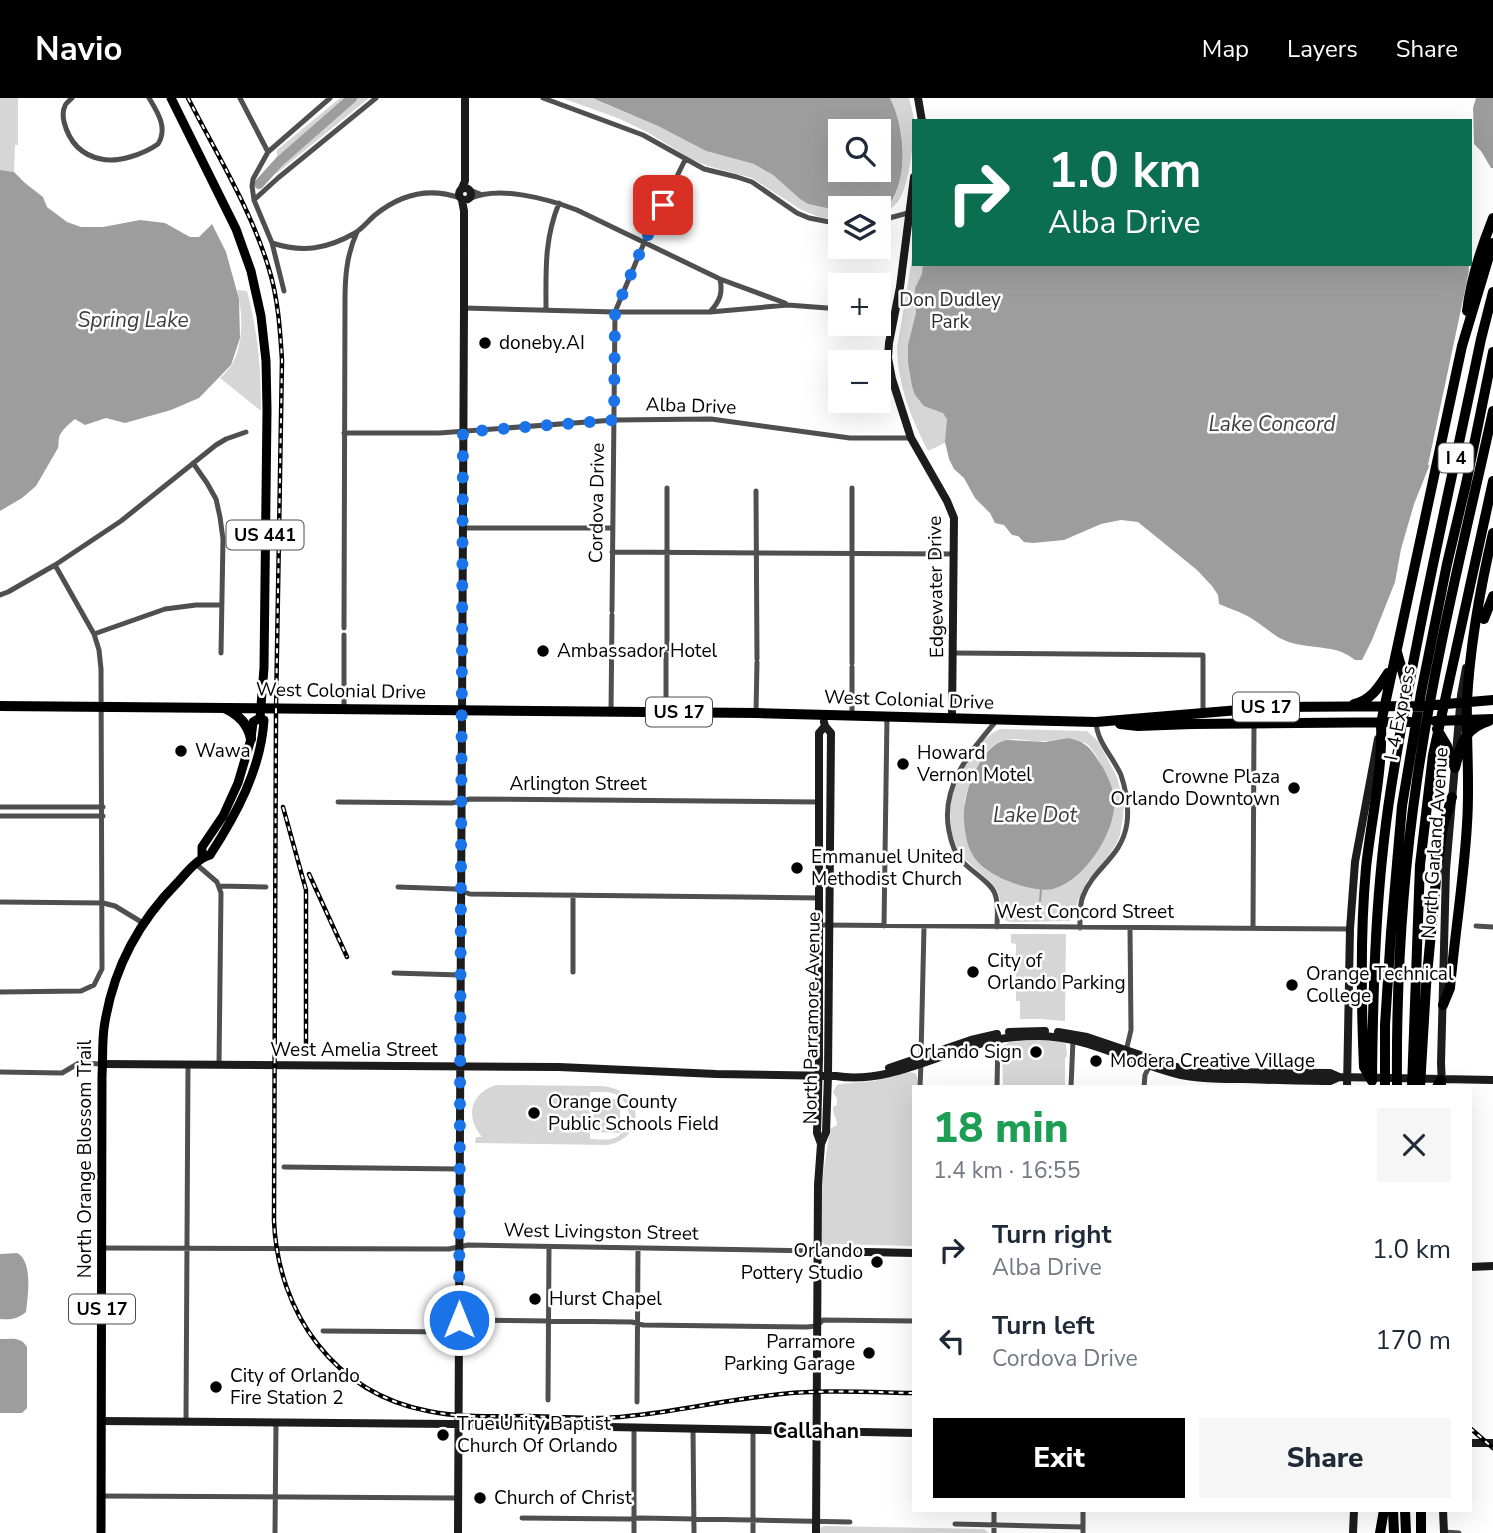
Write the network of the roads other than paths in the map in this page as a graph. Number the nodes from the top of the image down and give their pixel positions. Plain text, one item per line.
1 (72, 98) edge
2 (149, 98) edge
3 (171, 98) edge
4 (240, 98) edge
5 (330, 98) edge
6 (376, 98) edge
7 (465, 98) edge
8 (543, 98) edge
9 (918, 98) edge
10 (922, 119) edge
11 (268, 152) junction
12 (685, 160) junction
13 (912, 189) edge
14 (465, 193) junction
15 (254, 200) junction
16 (559, 203) junction
17 (908, 213) junction
18 (891, 217) edge
19 (1493, 218) edge
20 (828, 222) edge
21 (357, 232) junction
22 (272, 243) junction
23 (644, 243) junction
24 (1493, 243) edge
25 (720, 279) junction
26 (284, 291) dead end
27 (1493, 292) edge
28 (788, 304) junction
29 (464, 308) junction
30 (828, 308) edge
31 (546, 310) junction
32 (615, 312) junction
33 (710, 312) junction
34 (891, 315) edge
35 (894, 315) junction
36 (1462, 346) junction
37 (1493, 352) edge
38 (1493, 411) edge
39 (614, 420) junction
40 (246, 432) dead end
41 (463, 432) junction
42 (344, 433) junction
43 (911, 438) junction
44 (193, 463) junction
45 (1493, 481) edge
46 (667, 488) dead end
47 (852, 488) dead end
48 (756, 491) dead end
49 (462, 528) junction
50 (612, 528) junction
51 (1493, 533) edge
52 (612, 552) junction
53 (667, 552) junction
54 (851, 553) junction
55 (756, 554) junction
56 (954, 554) junction
57 (55, 565) junction
58 (0, 595) edge
59 (1493, 596) edge
60 (221, 605) junction
61 (1493, 609) edge
62 (1480, 618) junction
63 (1440, 628) junction
64 (94, 634) junction
65 (1396, 649) junction
66 (221, 653) dead end
67 (953, 653) junction
68 (1392, 667) junction
69 (1493, 700) edge
70 (1461, 702) junction
71 (0, 706) edge
72 (1344, 706) junction
73 (1384, 706) junction
74 (1419, 706) junction
75 (103, 707) junction
76 (224, 708) junction
77 (344, 709) junction
78 (462, 710) junction
79 (611, 712) junction
80 (669, 712) junction
81 (1203, 712) junction
82 (261, 713) junction
83 (756, 713) junction
84 (852, 715) junction
85 (887, 716) junction
86 (952, 719) junction
87 (1493, 719) edge
88 (824, 720) junction
89 (997, 720) junction
90 (1460, 720) junction
91 (1432, 721) junction
92 (1099, 722) junction
93 (1254, 723) junction
94 (1381, 723) junction
95 (251, 738) junction
96 (1455, 768) junction
97 (1452, 797) junction
98 (461, 801) junction
99 (338, 802) dead end
100 (819, 802) junction
101 (0, 807) edge
102 (103, 807) junction
103 (0, 816) edge
104 (103, 816) junction
105 (199, 860) junction
106 (219, 886) junction
107 (266, 887) dead end
108 (398, 887) dead end
109 (461, 891) junction
110 (573, 895) junction
111 (819, 898) junction
112 (0, 902) edge
113 (103, 903) junction
114 (144, 923) junction
115 (819, 925) junction
116 (829, 925) junction
117 (884, 926) junction
118 (1476, 926) dead end
119 (924, 927) junction
120 (997, 927) junction
121 (1493, 927) edge
122 (1080, 928) junction
123 (1130, 928) junction
124 (1253, 928) junction
125 (1350, 929) junction
126 (573, 972) dead end
127 (394, 974) dead end
128 (460, 975) junction
129 (0, 992) edge
130 (1443, 1005) junction
131 (998, 1037) junction
132 (1073, 1040) junction
133 (1093, 1040) junction
134 (1110, 1051) junction
135 (1126, 1051) junction
136 (921, 1059) junction
137 (1368, 1062) junction
138 (1416, 1063) junction
139 (103, 1064) junction
140 (188, 1064) junction
141 (219, 1065) junction
142 (1150, 1065) junction
143 (460, 1066) junction
144 (0, 1072) edge
145 (828, 1076) junction
146 (1493, 1080) edge
147 (1345, 1081) edge
148 (1372, 1084) edge
149 (1440, 1084) edge
150 (920, 1085) edge
151 (997, 1085) edge
152 (1071, 1085) edge
153 (1144, 1085) edge
154 (1385, 1085) edge
155 (1397, 1085) edge
156 (1412, 1085) edge
157 (1420, 1085) edge
158 (284, 1167) dead end
159 (459, 1169) junction
160 (459, 1247) junction
161 (549, 1247) junction
162 (102, 1248) junction
163 (187, 1248) junction
164 (638, 1248) junction
165 (817, 1251) junction
166 (912, 1253) edge
167 (1493, 1266) edge
168 (1472, 1267) edge
169 (459, 1320) junction
170 (548, 1321) junction
171 (912, 1321) edge
172 (637, 1323) junction
173 (816, 1326) junction
174 (323, 1331) dead end
175 (458, 1332) junction
176 (548, 1400) dead end
177 (637, 1402) dead end
178 (101, 1421) junction
179 (186, 1422) junction
180 (276, 1422) junction
181 (458, 1424) junction
182 (634, 1428) junction
183 (693, 1428) junction
184 (753, 1429) junction
185 (816, 1431) junction
186 (912, 1433) edge
187 (1472, 1443) edge
188 (1493, 1443) edge
189 (101, 1496) junction
190 (276, 1497) junction
191 (457, 1498) junction
192 (994, 1512) edge
193 (1083, 1512) edge
194 (1354, 1512) edge
195 (1377, 1512) edge
196 (1384, 1512) edge
197 (1394, 1512) edge
198 (1405, 1512) edge
199 (1421, 1512) edge
200 (1443, 1512) edge
201 (523, 1518) dead end
202 (634, 1519) junction
203 (694, 1519) junction
204 (753, 1521) junction
205 (816, 1522) junction
206 (850, 1522) dead end
207 (955, 1524) dead end
208 (994, 1525) junction
209 (1083, 1530) edge
210 (101, 1533) edge
211 (275, 1533) edge
212 (458, 1533) edge
213 (634, 1533) edge
214 (694, 1533) edge
215 (753, 1533) edge
216 (816, 1533) edge
217 (994, 1533) edge
218 (1353, 1533) edge
219 (1379, 1533) edge
220 (1394, 1533) edge
221 (1406, 1533) edge
222 (1421, 1533) edge
223 (1444, 1533) edge
224 (1459, 1533) edge

1 - 2 street
3 - 82 main road, North Orange Blossom Trail / US 441
4 - 11 street
5 - 11 street
6 - 15 street
7 - 14 street
8 - 12 street
9 - 10 street
11 - 15 street
12 - 20 street
12 - 23 street, Cordova Drive
13 - 17 street, Edgewater Drive
14 - 16 street
14 - 21 street
14 - 29 street
15 - 22 street
16 - 23 street
16 - 31 street
17 - 18 street
17 - 35 street, Edgewater Drive
19 - 36 highway
21 - 22 street
21 - 42 street
22 - 26 street
23 - 25 street
23 - 32 street, Cordova Drive
24 - 36 highway
25 - 28 street
25 - 33 street
27 - 137 highway, I 4
28 - 30 street
28 - 33 street
29 - 31 street
29 - 41 street
31 - 32 street
32 - 33 street
32 - 39 street, Cordova Drive
34 - 35 street
35 - 43 street, Edgewater Drive
36 - 65 highway
37 - 63 highway, I-4 Express
38 - 63 highway, I-4 Express
39 - 41 street, Alba Drive
39 - 43 street, Alba Drive
39 - 50 street, Cordova Drive
40 - 44 street
41 - 42 street, Alba Drive
41 - 49 street
42 - 77 street
43 - 56 street, Edgewater Drive
44 - 57 street
44 - 60 street
45 - 138 highway, I 4
46 - 53 street
47 - 54 street
48 - 55 street
49 - 50 street
49 - 78 street
50 - 52 street, Cordova Drive
51 - 62 highway
52 - 53 street
52 - 79 street, Cordova Drive
53 - 55 street
53 - 80 street
54 - 55 street
54 - 56 street
54 - 84 street
55 - 83 street
56 - 67 street, Edgewater Drive
57 - 58 street
57 - 64 street
59 - 62 highway
60 - 64 street
60 - 66 street
61 - 62 street, North Garland Avenue
62 - 70 street, North Garland Avenue
62 - 130 highway
63 - 154 highway, I-4 Express
63 - 155 highway, I-4 Express
64 - 75 street
65 - 68 highway
65 - 74 highway
67 - 81 street
67 - 86 street, Edgewater Drive
68 - 72 highway
68 - 73 highway
69 - 70 highway, West Colonial Drive / US 17
70 - 74 highway, West Colonial Drive / US 17
70 - 90 street, North Garland Avenue
71 - 75 highway, West Colonial Drive
72 - 73 highway, West Colonial Drive / US 17
72 - 81 highway, West Colonial Drive / US 17
73 - 74 highway, West Colonial Drive / US 17
73 - 94 highway
74 - 90 highway
74 - 91 highway
75 - 76 highway, West Colonial Drive
75 - 102 street
76 - 82 highway, West Colonial Drive
76 - 95 highway
77 - 78 highway, West Colonial Drive / US 17
77 - 82 highway, West Colonial Drive / US 17
78 - 79 highway, West Colonial Drive / US 17
78 - 98 street
79 - 80 highway, West Colonial Drive / US 17
80 - 83 highway, West Colonial Drive / US 17
81 - 92 highway, West Colonial Drive / US 17
82 - 95 main road, North Orange Blossom Trail / US 17
82 - 105 main road, North Orange Blossom Trail / US 17
83 - 88 highway, West Colonial Drive / US 17
84 - 85 highway, West Colonial Drive / US 17
84 - 88 highway, West Colonial Drive / US 17
85 - 86 highway, West Colonial Drive / US 17
85 - 117 street
86 - 89 highway, West Colonial Drive / US 17
87 - 90 highway, West Colonial Drive / US 17
87 - 96 highway
88 - 100 street, North Parramore Avenue
88 - 116 street, North Parramore Avenue
89 - 92 highway, West Colonial Drive / US 17
89 - 120 street
90 - 91 highway, West Colonial Drive / US 17
90 - 96 street, North Garland Avenue
91 - 94 highway, West Colonial Drive / US 17
91 - 96 highway
92 - 93 highway, West Colonial Drive / US 17
92 - 122 street
93 - 94 highway, West Colonial Drive / US 17
93 - 124 street
94 - 125 street
94 - 137 highway
95 - 105 main road, North Orange Blossom Trail / US 17
96 - 97 street, North Garland Avenue
97 - 130 street, North Garland Avenue
97 - 138 highway
98 - 99 street, Arlington Street
98 - 100 street, Arlington Street
98 - 109 street
100 - 111 street, North Parramore Avenue
101 - 102 street
102 - 104 street
103 - 104 street
104 - 113 street
105 - 106 street
105 - 114 main road, North Orange Blossom Trail / US 17
106 - 107 street
106 - 141 street
108 - 109 street
109 - 110 street
109 - 128 street
110 - 111 street
110 - 126 street
111 - 115 street, North Parramore Avenue
112 - 113 street
113 - 114 street
113 - 129 street
114 - 139 main road, North Orange Blossom Trail / US 17
115 - 116 street, West Concord Street
115 - 145 street, North Parramore Avenue
116 - 117 street, West Concord Street
116 - 145 street, North Parramore Avenue
117 - 119 street, West Concord Street
118 - 121 street
119 - 120 street, West Concord Street
119 - 136 street
120 - 122 street, West Concord Street
122 - 123 street, West Concord Street
123 - 124 street, West Concord Street
123 - 135 street
124 - 125 street, West Concord Street
125 - 147 street
127 - 128 street
128 - 143 street
130 - 149 street, North Garland Avenue
131 - 132 street, West Amelia Street
131 - 133 street, West Amelia Street
131 - 136 street, West Amelia Street
131 - 151 street
132 - 133 street
132 - 134 street, West Amelia Street
132 - 152 street
133 - 135 street, West Amelia Street
134 - 135 street
134 - 142 street, West Amelia Street
135 - 147 street, West Amelia Street
136 - 145 street, West Amelia Street
136 - 150 street
137 - 148 highway, I 4
138 - 156 highway, I 4
138 - 157 highway
139 - 140 street, West Amelia Street
139 - 144 street, West Amelia Street
139 - 162 main road, North Orange Blossom Trail / US 17
140 - 141 street, West Amelia Street
140 - 163 street
141 - 143 street, West Amelia Street
142 - 147 street, West Amelia Street
142 - 153 street
143 - 145 street, West Amelia Street
143 - 159 street
145 - 165 street, North Parramore Avenue
146 - 149 street, West Amelia Street
147 - 149 street, West Amelia Street
158 - 159 street
159 - 160 street
160 - 161 street, West Livingston Street
160 - 163 street, West Livingston Street
160 - 169 street
161 - 164 street, West Livingston Street
161 - 170 street
162 - 163 street
162 - 178 main road, North Orange Blossom Trail / US 17
163 - 179 street
164 - 165 street, West Livingston Street
164 - 172 street
165 - 166 street, West Livingston Street
165 - 173 street, North Parramore Avenue
167 - 168 street
169 - 170 street
169 - 175 street
170 - 172 street
170 - 176 street
171 - 173 street
172 - 173 street
172 - 177 street
173 - 185 street, North Parramore Avenue
174 - 175 street
175 - 181 street
178 - 179 street
178 - 189 main road, North Orange Blossom Trail / US 17
179 - 180 street
180 - 181 street
180 - 190 street
181 - 182 street
181 - 191 street
182 - 183 street
182 - 202 street
183 - 184 street
183 - 203 street
184 - 185 street
184 - 204 street
185 - 186 street
185 - 205 street, North Parramore Avenue
187 - 188 street
189 - 190 street
189 - 210 main road, North Orange Blossom Trail / US 17
190 - 191 street
190 - 211 street
191 - 212 street
192 - 208 street
193 - 209 street
194 - 218 street
195 - 219 highway
196 - 219 highway
197 - 220 highway
198 - 221 highway
199 - 222 highway
200 - 223 street
201 - 202 street
202 - 203 street
202 - 213 street
203 - 204 street
203 - 214 street
204 - 205 street
204 - 215 street
205 - 206 street
205 - 216 street, North Parramore Avenue
207 - 208 street
208 - 209 street
208 - 217 street
223 - 224 street

